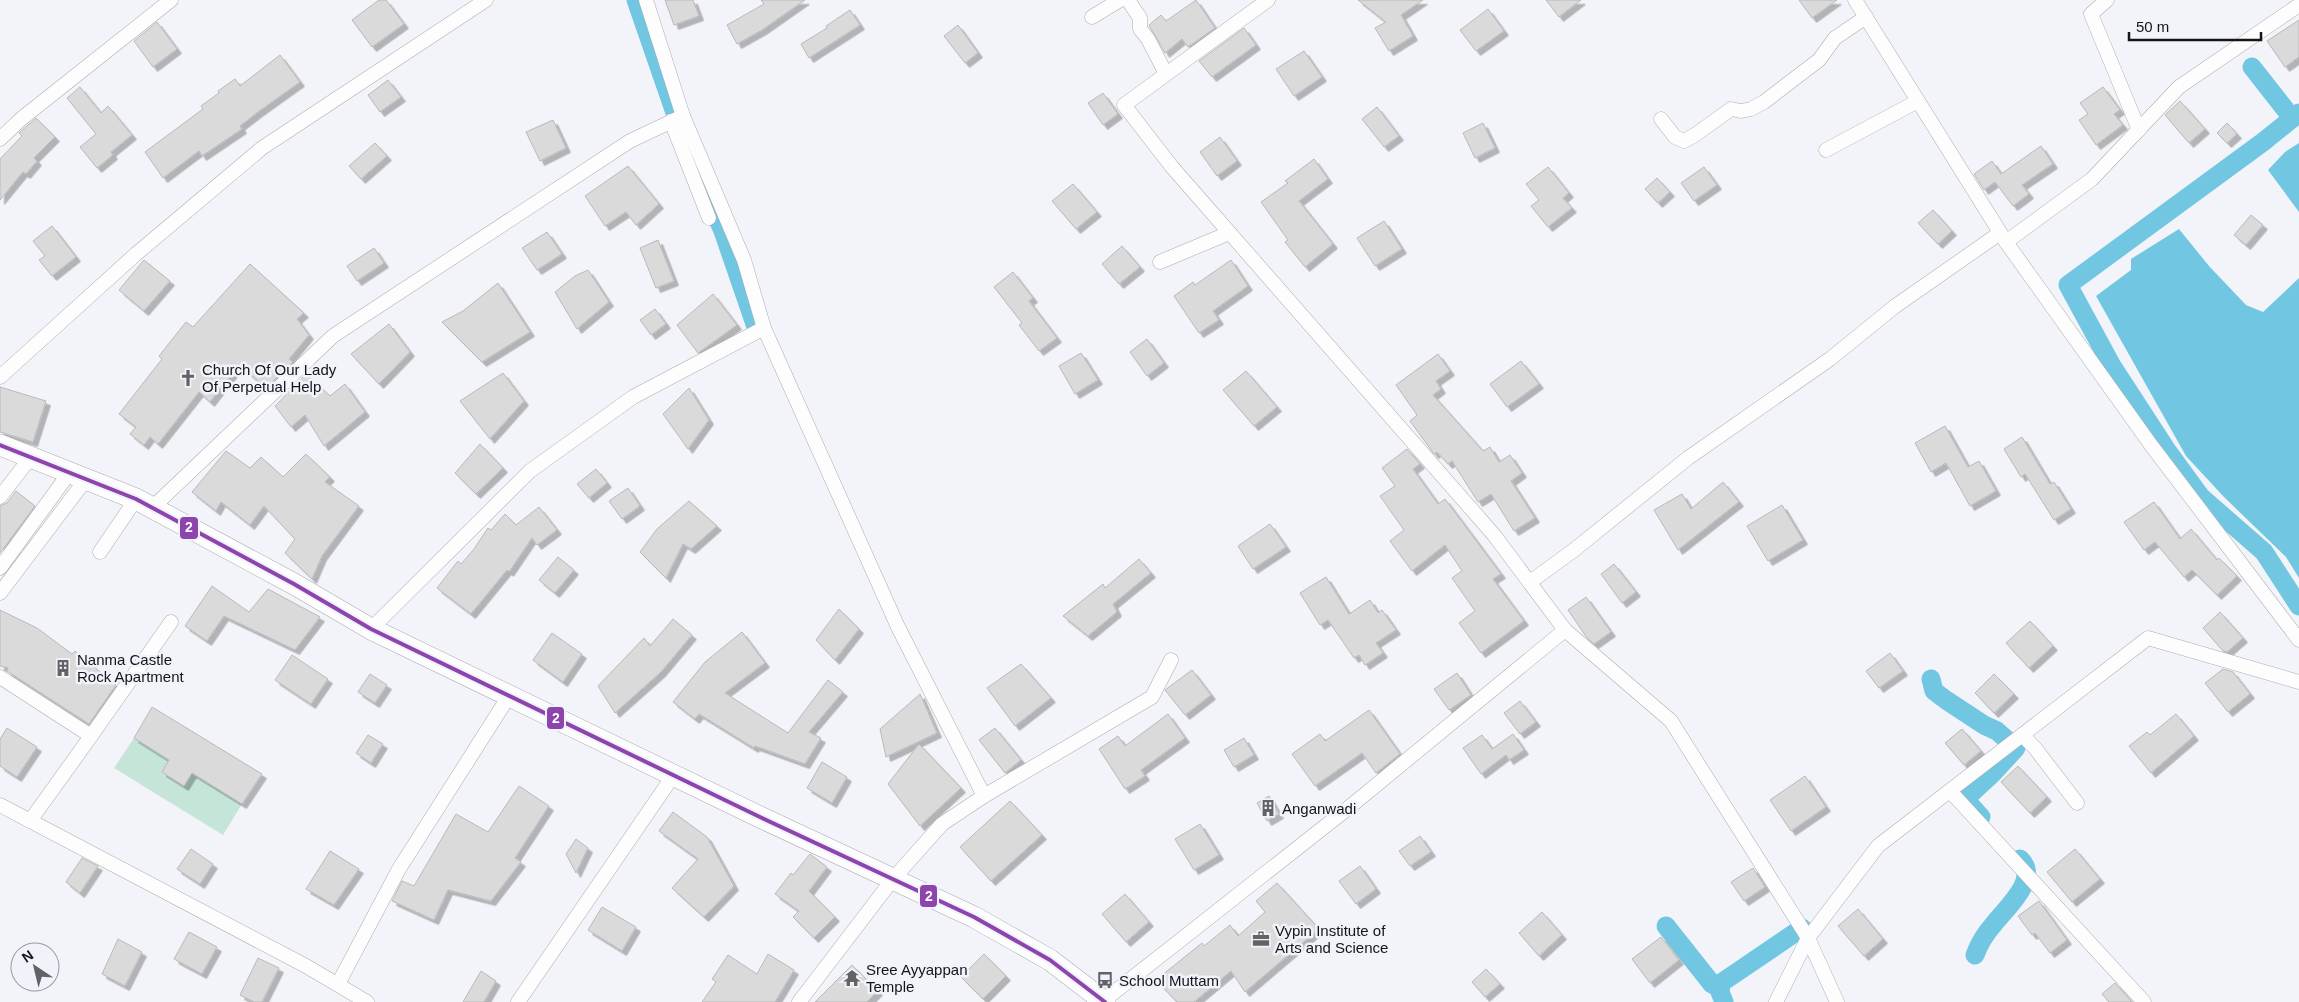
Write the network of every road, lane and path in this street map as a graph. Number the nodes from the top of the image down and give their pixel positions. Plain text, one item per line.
1 (171, 0) edge
2 (486, 0) edge
3 (646, 0) edge
4 (1120, 0) edge
5 (1128, 0) edge
6 (1268, 0) edge
7 (1855, 0) edge
8 (2108, 0) edge
9 (2299, 5) edge
10 (1092, 17) dead end
11 (1866, 18) junction
12 (1166, 74) junction
13 (1918, 101) junction
14 (677, 119) junction
15 (1661, 119) dead end
16 (2139, 130) junction
17 (0, 139) edge
18 (1826, 150) dead end
19 (709, 218) dead end
20 (1229, 233) junction
21 (2003, 238) junction
22 (1160, 262) dead end
23 (764, 328) junction
24 (0, 378) edge
25 (0, 445) edge
26 (31, 457) junction
27 (79, 475) junction
28 (0, 497) edge
29 (144, 503) junction
30 (100, 552) dead end
31 (0, 568) edge
32 (1530, 582) junction
33 (0, 593) edge
34 (171, 622) dead end
35 (371, 629) junction
36 (1565, 630) junction
37 (2299, 640) edge
38 (1171, 660) dead end
39 (0, 677) edge
40 (2299, 682) edge
41 (509, 696) junction
42 (91, 736) junction
43 (2015, 741) junction
44 (673, 776) junction
45 (1950, 791) junction
46 (984, 796) junction
47 (2077, 802) dead end
48 (0, 805) edge
49 (30, 821) junction
50 (893, 879) junction
51 (1808, 938) junction
52 (338, 984) junction
53 (1104, 1001) edge
54 (367, 1002) edge
55 (518, 1002) edge
56 (799, 1002) edge
57 (1776, 1002) edge
58 (1837, 1002) edge
59 (2144, 1002) edge

1 - 17 street
2 - 24 street
3 - 14 street
4 - 10 street
5 - 12 street
6 - 12 street
7 - 11 street
8 - 16 street
9 - 16 street
11 - 13 street
11 - 15 street
12 - 20 street
13 - 18 street
13 - 21 street
14 - 19 street
14 - 23 street
14 - 29 street
16 - 21 street
20 - 22 street
20 - 32 street
21 - 32 street
21 - 37 street
23 - 35 street
23 - 46 street
25 - 26 main road
26 - 27 main road
26 - 28 street
27 - 29 main road
27 - 31 street
27 - 33 street
29 - 30 street
29 - 35 main road
32 - 36 street
34 - 42 street
35 - 41 main road
36 - 51 street
36 - 53 street
38 - 46 street
39 - 42 street
40 - 43 street
41 - 44 main road
41 - 52 street
42 - 49 street
43 - 45 street
43 - 47 street
44 - 50 main road
44 - 55 street
45 - 51 street
45 - 59 street
46 - 50 street
48 - 49 street
49 - 52 street
50 - 53 main road
50 - 56 street
51 - 57 street
51 - 58 street
52 - 54 street

